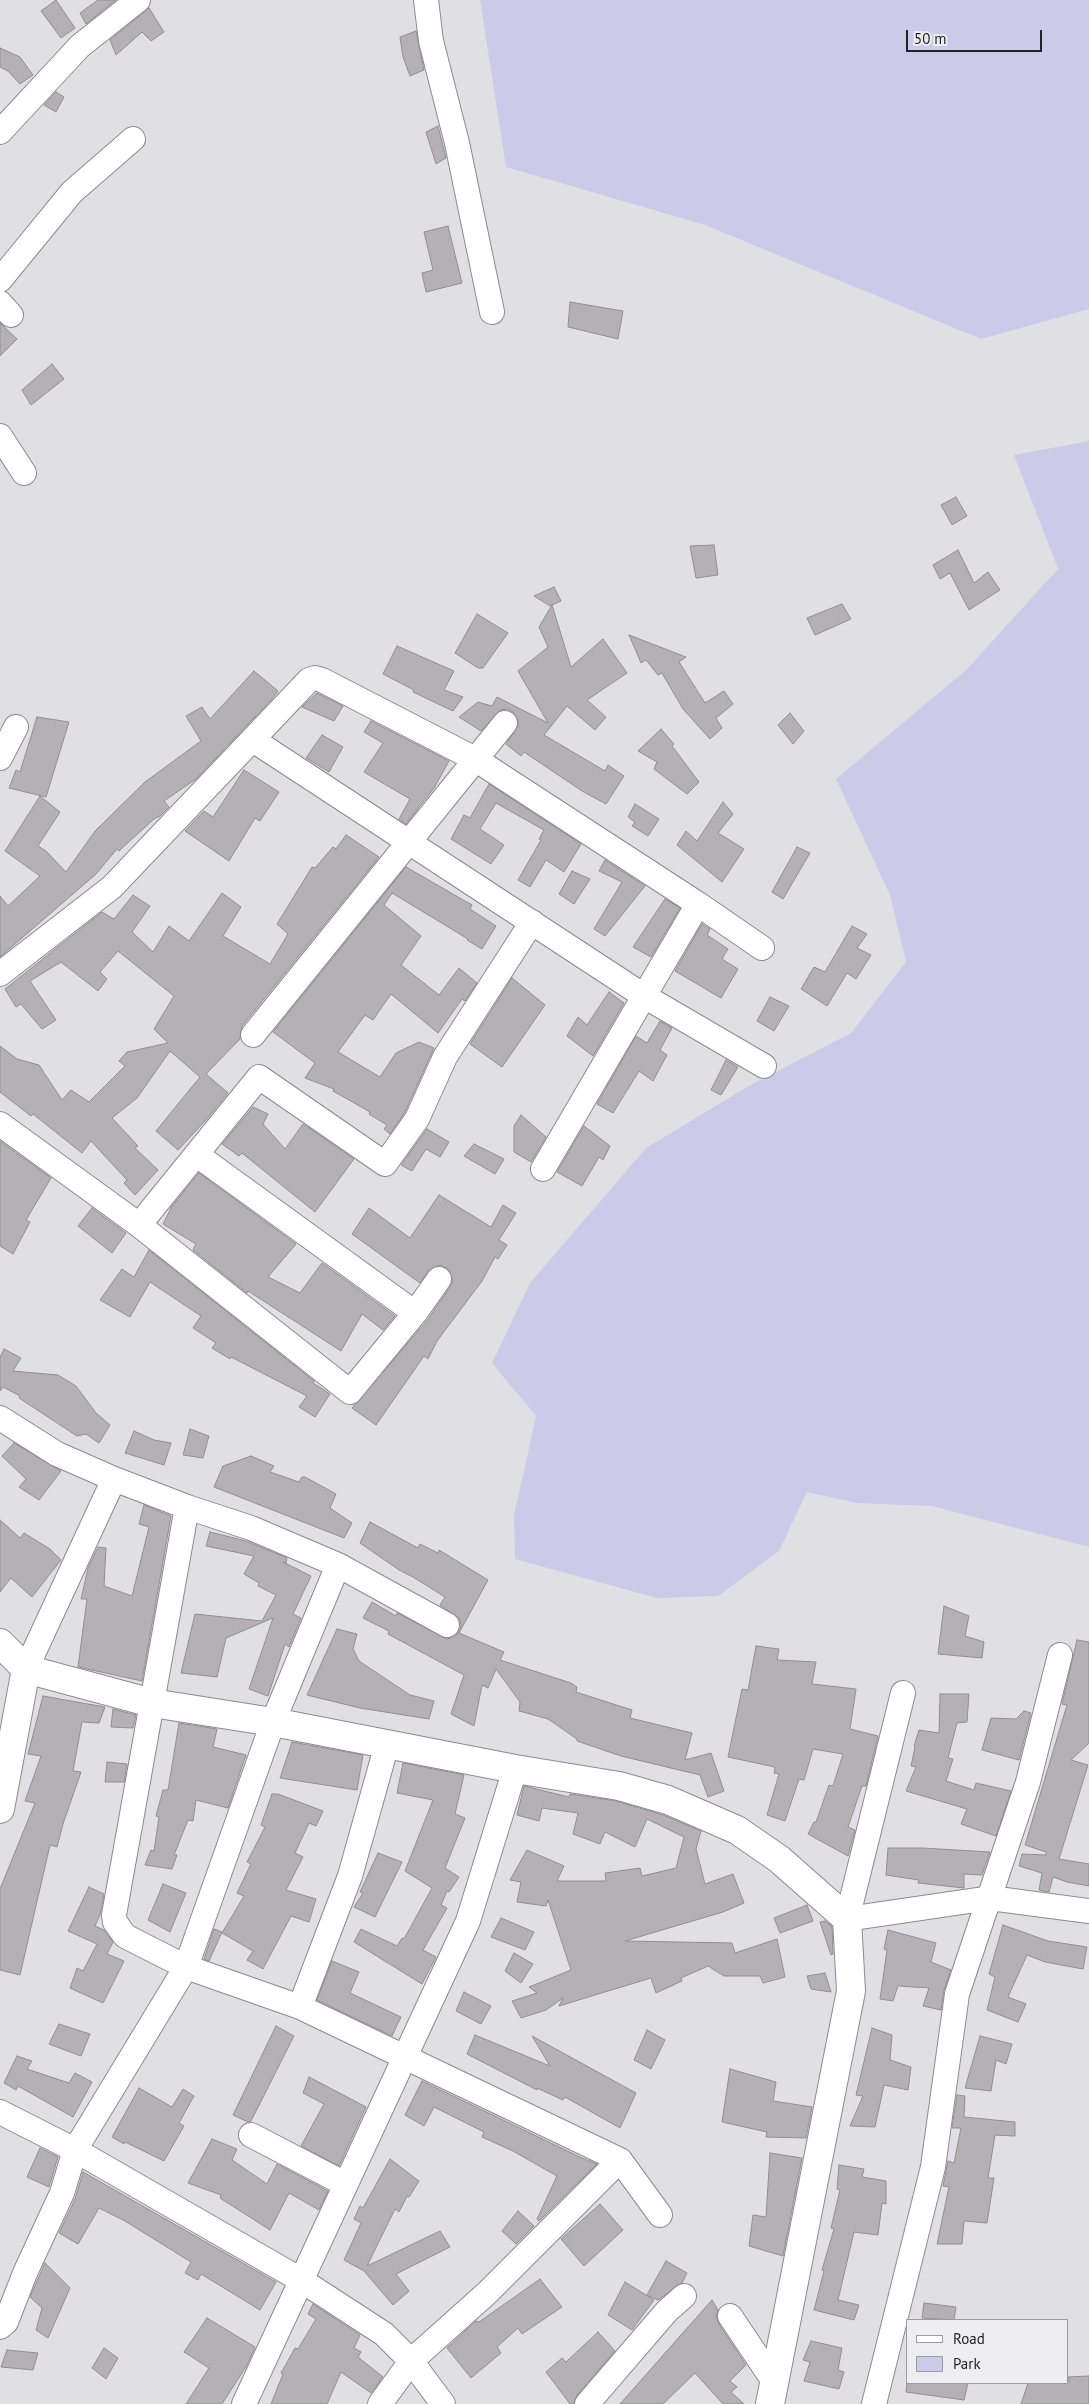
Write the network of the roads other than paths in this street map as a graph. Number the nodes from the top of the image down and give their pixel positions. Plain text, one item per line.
1 (138, 0) edge
2 (426, 0) edge
3 (0, 132) edge
4 (133, 139) dead end
5 (0, 280) edge
6 (492, 312) dead end
7 (0, 436) edge
8 (24, 473) dead end
9 (505, 723) dead end
10 (16, 726) dead end
11 (253, 740) junction
12 (0, 758) edge
13 (475, 760) junction
14 (408, 840) junction
15 (698, 904) junction
16 (532, 922) junction
17 (762, 948) dead end
18 (0, 974) edge
19 (644, 996) junction
20 (253, 1035) dead end
21 (764, 1066) dead end
22 (0, 1124) edge
23 (197, 1154) junction
24 (543, 1169) dead end
25 (139, 1225) junction
26 (439, 1279) dead end
27 (415, 1313) junction
28 (0, 1418) edge
29 (114, 1479) junction
30 (187, 1507) junction
31 (338, 1565) junction
32 (447, 1625) dead end
33 (0, 1643) edge
34 (1060, 1655) dead end
35 (26, 1669) junction
36 (903, 1694) dead end
37 (152, 1704) junction
38 (273, 1722) junction
39 (387, 1744) junction
40 (515, 1769) junction
41 (0, 1809) edge
42 (990, 1898) junction
43 (1089, 1911) edge
44 (847, 1919) junction
45 (186, 1967) junction
46 (300, 2006) junction
47 (404, 2057) junction
48 (0, 2112) edge
49 (252, 2136) dead end
50 (75, 2150) junction
51 (620, 2160) junction
52 (345, 2184) junction
53 (660, 2215) dead end
54 (301, 2280) junction
55 (684, 2296) dead end
56 (730, 2316) dead end
57 (0, 2326) edge
58 (411, 2361) junction
59 (772, 2393) edge
60 (244, 2404) edge
61 (380, 2404) edge
62 (443, 2404) edge
63 (587, 2404) edge
64 (874, 2404) edge

1 - 3 street
2 - 6 street
4 - 5 street
7 - 8 street
9 - 13 street
10 - 12 street
11 - 13 street
11 - 14 street
11 - 18 street
13 - 14 street
13 - 15 street
14 - 16 street
14 - 20 street
15 - 17 street
15 - 19 street
16 - 19 street
16 - 23 street
19 - 21 street
19 - 24 street
22 - 25 street
23 - 25 street
23 - 27 street
25 - 27 street
26 - 27 street
28 - 29 street
29 - 30 street
29 - 35 street
30 - 31 street
30 - 37 street
31 - 32 street
31 - 38 street
33 - 35 main road
34 - 42 street
35 - 37 main road
35 - 41 main road
36 - 44 street
37 - 38 main road
37 - 45 street
38 - 39 main road
38 - 45 street
39 - 40 main road
39 - 46 street
40 - 44 main road
40 - 47 street
42 - 43 street
42 - 44 street
42 - 64 street
44 - 59 main road
45 - 46 street
45 - 50 street
46 - 47 street
47 - 51 street
47 - 52 street
48 - 50 street
49 - 52 street
50 - 54 street
50 - 57 street
51 - 53 street
51 - 58 street
52 - 54 street
54 - 58 street
54 - 60 street
55 - 63 street
56 - 59 street
58 - 61 street
58 - 62 street

